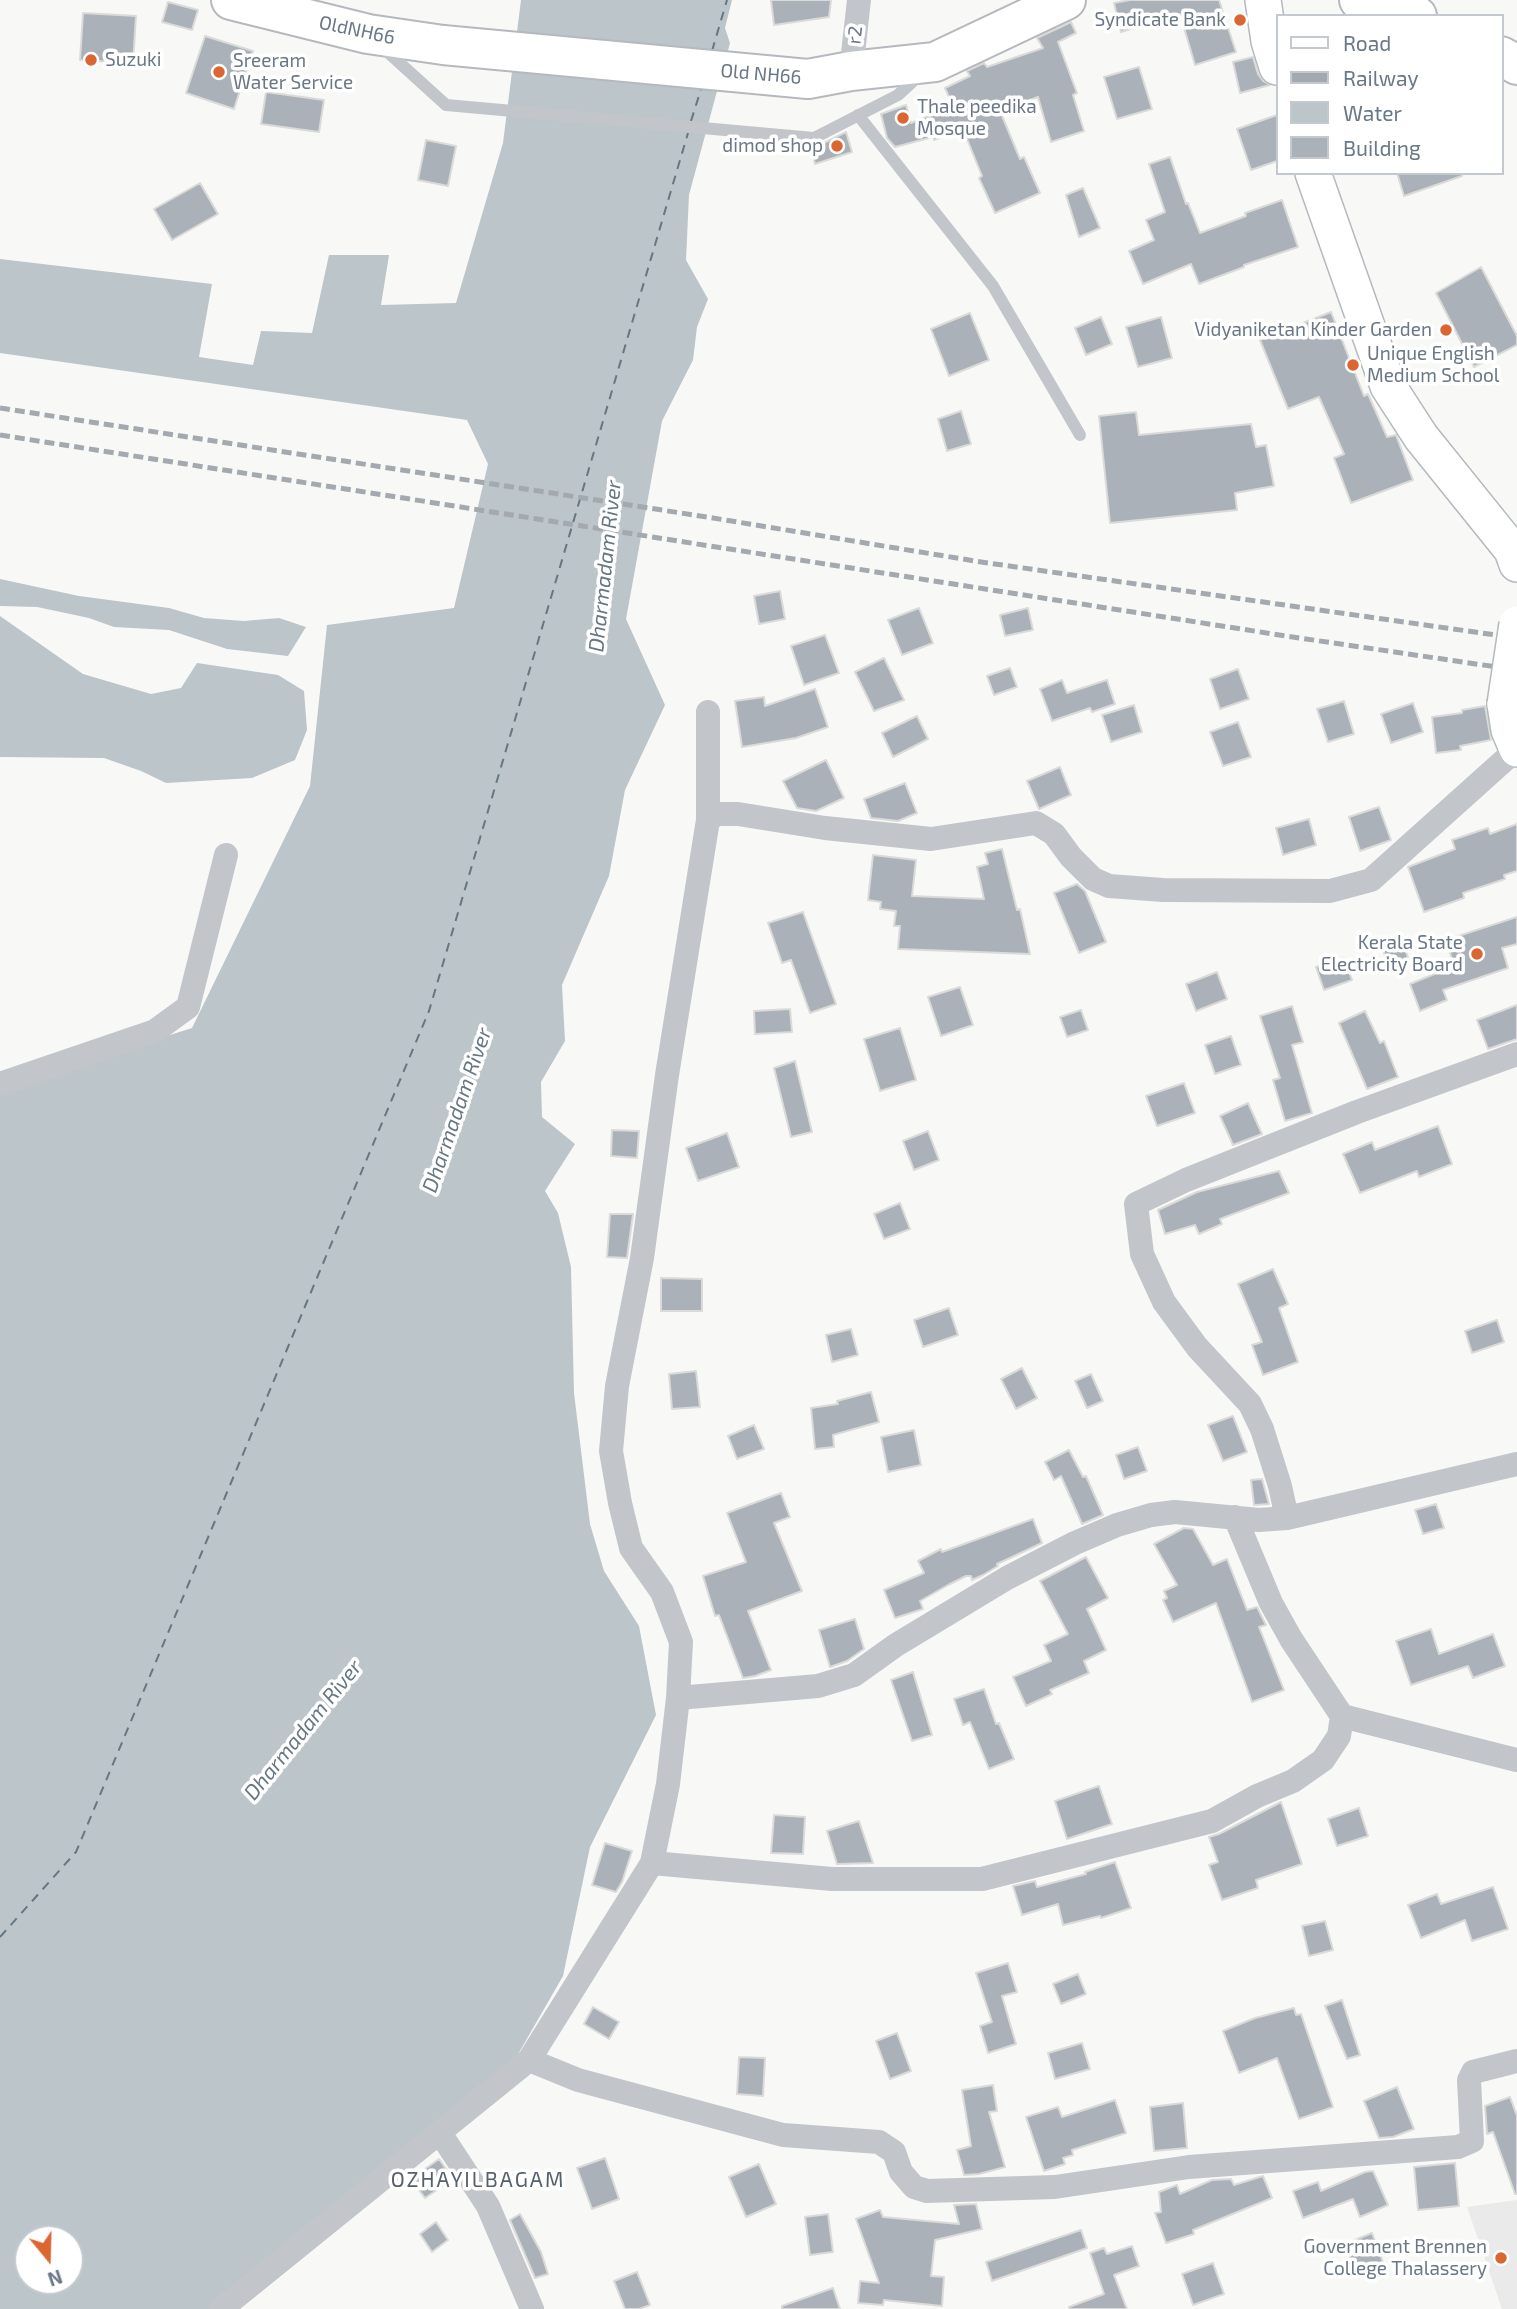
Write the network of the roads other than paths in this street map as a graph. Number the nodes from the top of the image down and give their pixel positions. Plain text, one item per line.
1 (231, 0) edge
2 (859, 0) edge
3 (1066, 0) edge
4 (1263, 0) edge
5 (1365, 1) edge
6 (1410, 14) edge
7 (368, 34) junction
8 (443, 45) joint
9 (935, 62) junction
10 (1276, 64) edge
11 (851, 71) junction
12 (858, 116) junction
13 (1313, 175) edge
14 (1080, 435) dead end
15 (1517, 564) edge
16 (1517, 624) edge
17 (708, 712) dead end
18 (1517, 749) edge
19 (708, 820) junction
20 (226, 855) dead end
21 (1517, 1054) edge
22 (0, 1084) edge
23 (1517, 1464) edge
24 (1235, 1517) junction
25 (1287, 1518) junction
26 (678, 1698) junction
27 (1342, 1716) junction
28 (1517, 1760) edge
29 (652, 1863) junction
30 (529, 2060) junction
31 (1517, 2061) edge
32 (440, 2133) junction
33 (221, 2309) edge
34 (533, 2309) edge

1 - 7 main road, OldNH66
2 - 11 street, r2
3 - 9 main road, Old NH66
4 - 10 main road
5 - 6 main road
7 - 8 main road, OldNH66
7 - 12 lane
8 - 11 main road, Old NH66
9 - 11 main road, Old NH66
9 - 12 lane
12 - 14 lane
13 - 15 main road
16 - 18 main road, bridge
17 - 19 street
18 - 19 street
19 - 26 street
20 - 22 street
21 - 25 street
23 - 25 street
24 - 25 street
24 - 26 street
24 - 27 street
26 - 29 street
27 - 28 street
27 - 29 street
29 - 30 street
30 - 31 street
30 - 32 street
32 - 33 street
32 - 34 street

